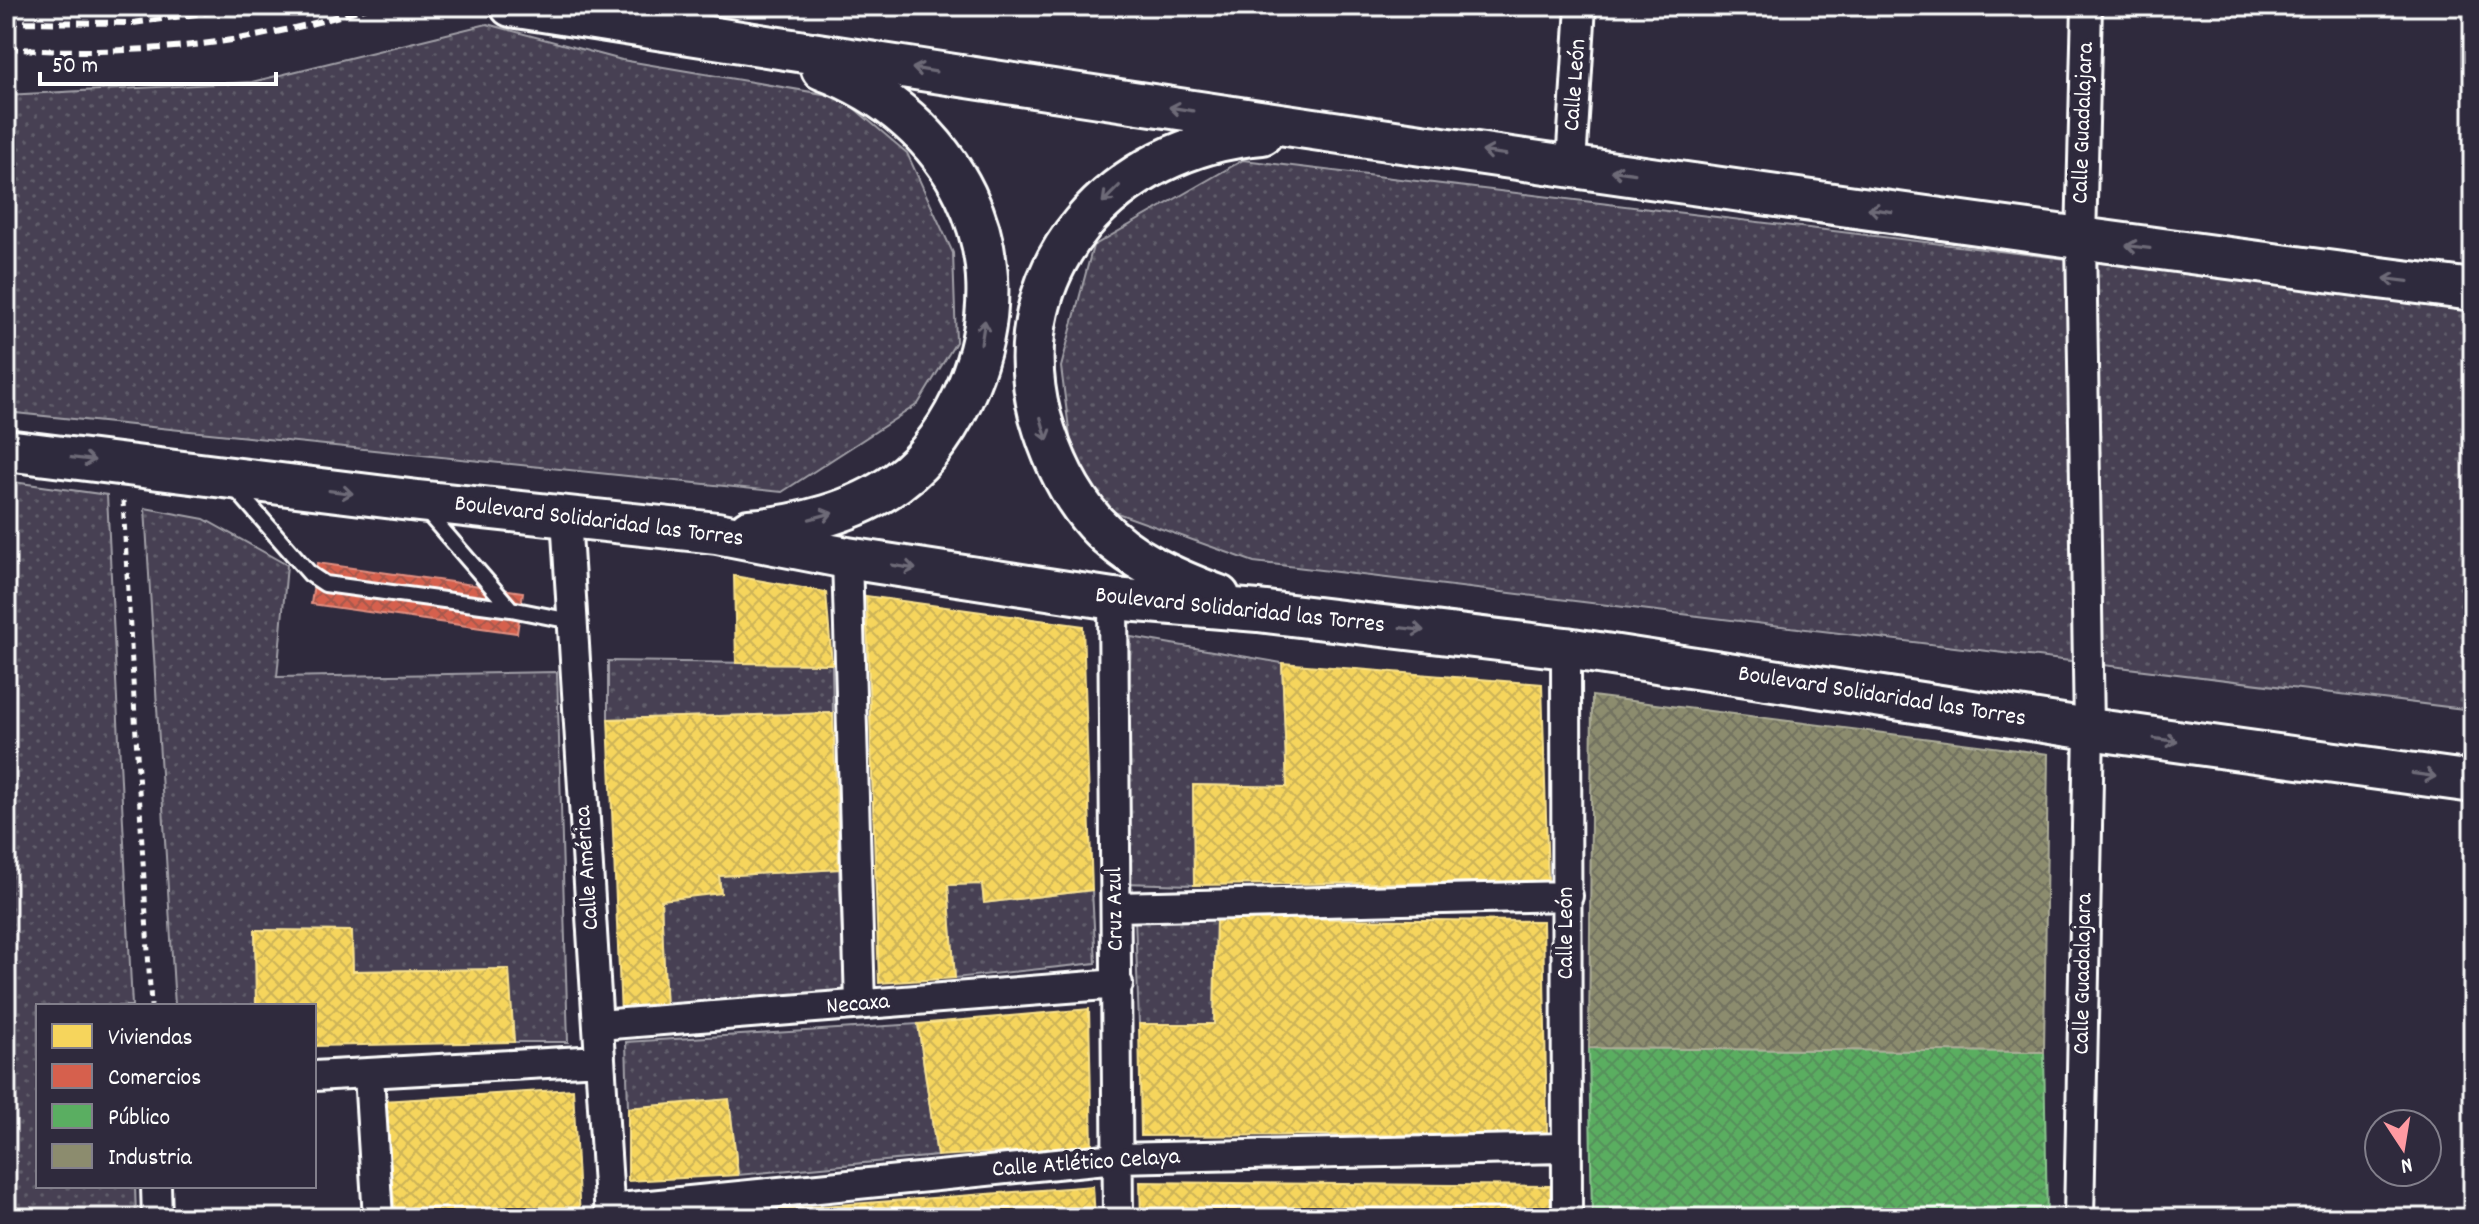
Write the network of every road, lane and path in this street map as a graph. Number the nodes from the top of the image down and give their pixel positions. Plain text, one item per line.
1 (511, 6) edge
2 (1581, 6) edge
3 (2087, 6) edge
4 (733, 41) junction
5 (1313, 130) junction
6 (1571, 164) junction
7 (2081, 239) junction
8 (2473, 290) edge
9 (6, 450) edge
10 (123, 464) junction
11 (225, 476) junction
12 (418, 501) junction
13 (566, 517) junction
14 (717, 533) junction
15 (847, 558) junction
16 (1113, 599) junction
17 (511, 609) junction
18 (1258, 611) junction
19 (571, 621) junction
20 (1566, 648) junction
21 (2089, 729) junction
22 (2473, 782) edge
23 (1568, 896) junction
24 (1116, 907) junction
25 (1118, 984) junction
26 (151, 1004) edge
27 (860, 1004) junction
28 (599, 1025) junction
29 (600, 1060) junction
30 (369, 1075) junction
31 (316, 1076) edge
32 (1565, 1148) junction
33 (1116, 1158) junction
34 (156, 1188) edge
35 (610, 1214) edge
36 (157, 1218) edge
37 (378, 1218) edge
38 (1118, 1218) edge
39 (1567, 1218) edge
40 (2079, 1218) edge

1 - 4 main road
2 - 6 street, Calle León
3 - 7 street, Calle Guadalajara
5 -> 4 main road
14 -> 4 main road
6 -> 5 main road
5 -> 18 main road
7 -> 6 main road
8 -> 7 main road
7 - 21 street, Calle Guadalajara
9 -> 10 main road, Boulevard Solidaridad las Torres
10 - 11 main road, Boulevard Solidaridad las Torres
10 - 26 path
11 -> 12 main road, Boulevard Solidaridad las Torres
11 - 17 lane
12 - 13 main road, Boulevard Solidaridad las Torres
12 - 17 lane
13 - 14 main road, Boulevard Solidaridad las Torres
13 - 19 street, Calle América
14 - 15 main road, Boulevard Solidaridad las Torres
15 -> 16 main road, Boulevard Solidaridad las Torres
15 - 27 street
16 - 18 main road, Boulevard Solidaridad las Torres
16 - 24 street, Cruz Azul
17 - 19 lane
18 -> 20 main road, Boulevard Solidaridad las Torres
19 - 28 street, Calle América
20 - 21 main road, Boulevard Solidaridad las Torres
20 - 23 street, Calle León
21 -> 22 main road, Boulevard Solidaridad las Torres
21 - 40 street, Calle Guadalajara
23 - 24 street
23 - 32 street, Calle León
24 - 25 street, Cruz Azul
25 - 27 street, Necaxa
25 - 33 street, Cruz Azul
27 - 28 street, Necaxa
28 - 29 street, Calle América
29 - 30 street
29 - 35 street, Calle América
30 - 31 street
30 - 37 street
32 - 33 street, Calle Atlético Celaya
32 - 39 street, Calle León
33 - 35 street, Calle Atlético Celaya
33 - 38 street, Cruz Azul
34 - 36 street

